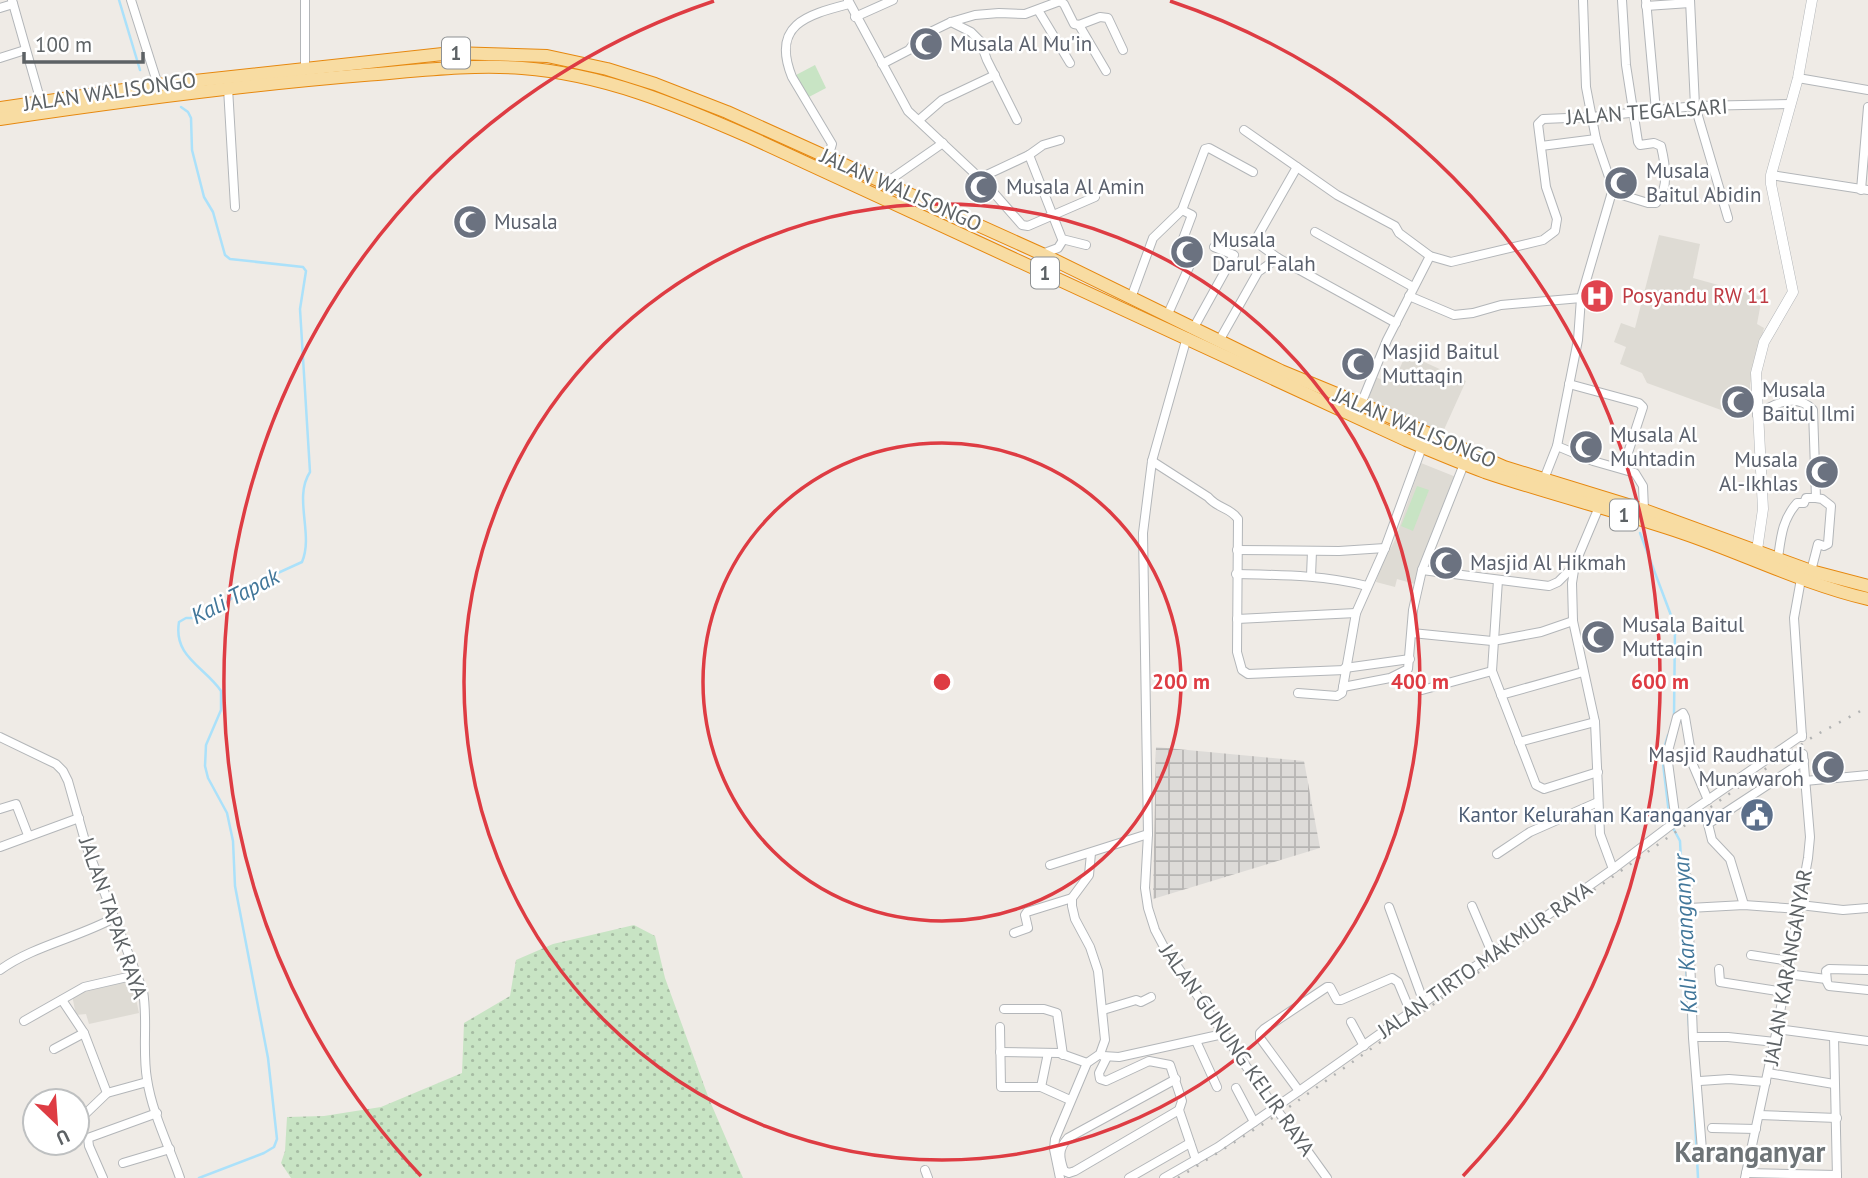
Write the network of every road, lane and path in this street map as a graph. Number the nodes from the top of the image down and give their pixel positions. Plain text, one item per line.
1 (131, 0) edge
2 (304, 0) edge
3 (893, 0) edge
4 (1583, 0) edge
5 (1622, 0) edge
6 (1812, 0) edge
7 (12, 2) edge
8 (848, 2) edge
9 (1690, 2) edge
10 (1646, 3) edge
11 (0, 8) edge
12 (1038, 10) junction
13 (855, 16) junction
14 (951, 22) junction
15 (1079, 25) junction
16 (25, 50) junction
17 (1123, 50) dead end
18 (0, 58) edge
19 (1070, 63) dead end
20 (883, 64) junction
21 (305, 68) junction
22 (1106, 71) dead end
23 (995, 75) junction
24 (1798, 78) junction
25 (158, 85) junction
26 (228, 88) junction
27 (1868, 90) edge
28 (41, 102) junction
29 (1791, 104) junction
30 (1695, 106) junction
31 (1868, 107) edge
32 (0, 108) edge
33 (1656, 111) junction
34 (1633, 113) junction
35 (1592, 117) junction
36 (0, 119) edge
37 (919, 120) junction
38 (1017, 120) dead end
39 (1244, 130) dead end
40 (1596, 139) junction
41 (1060, 140) dead end
42 (943, 143) junction
43 (1541, 146) junction
44 (1029, 155) junction
45 (828, 158) junction
46 (1297, 167) junction
47 (1253, 172) dead end
48 (1771, 175) junction
49 (1609, 177) dead end
50 (980, 178) junction
51 (884, 184) junction
52 (1864, 190) edge
53 (1095, 197) dead end
54 (235, 207) dead end
55 (1182, 210) junction
56 (1054, 215) junction
57 (1728, 218) dead end
58 (1315, 232) dead end
59 (1063, 240) junction
60 (1086, 245) dead end
61 (1214, 247) dead end
62 (1042, 254) junction
63 (1430, 256) junction
64 (1278, 258) junction
65 (1413, 287) junction
66 (1409, 296) junction
67 (1131, 298) junction
68 (1581, 298) junction
69 (1167, 316) junction
70 (1396, 323) junction
71 (1190, 333) junction
72 (1219, 341) junction
73 (1569, 384) junction
74 (1361, 404) junction
75 (1757, 415) junction
76 (1557, 446) junction
77 (1422, 447) junction
78 (1152, 461) junction
79 (1464, 464) junction
80 (1623, 468) junction
81 (1544, 479) junction
82 (1816, 498) junction
83 (1600, 507) junction
84 (1644, 510) junction
85 (1683, 528) junction
86 (1385, 548) junction
87 (1237, 550) junction
88 (1312, 551) junction
89 (1757, 555) junction
90 (1777, 558) junction
91 (1575, 564) junction
92 (1422, 570) junction
93 (1236, 574) junction
94 (1806, 575) junction
95 (1311, 576) junction
96 (1498, 580) junction
97 (1367, 586) junction
98 (1868, 586) edge
99 (1868, 599) edge
100 (1356, 613) junction
101 (1237, 619) junction
102 (1573, 621) junction
103 (1412, 633) junction
104 (1495, 640) junction
105 (1410, 655) junction
106 (1345, 669) junction
107 (1492, 671) junction
108 (1583, 672) junction
109 (1343, 687) junction
110 (1422, 690) dead end
111 (1298, 693) dead end
112 (1501, 695) junction
113 (1595, 722) junction
114 (0, 737) edge
115 (1519, 743) junction
116 (1598, 772) junction
117 (1868, 775) edge
118 (1805, 781) junction
119 (1708, 800) junction
120 (1598, 802) junction
121 (0, 808) edge
122 (79, 818) junction
123 (1672, 824) junction
124 (1148, 834) junction
125 (29, 835) junction
126 (0, 847) edge
127 (1091, 853) junction
128 (1497, 854) dead end
129 (1050, 865) dead end
130 (1613, 869) junction
131 (1687, 877) dead end
132 (1072, 898) junction
133 (1744, 905) junction
134 (1472, 906) dead end
135 (1389, 907) dead end
136 (1800, 907) junction
137 (1689, 908) junction
138 (1868, 908) edge
139 (114, 918) junction
140 (1014, 933) dead end
141 (1493, 954) junction
142 (1751, 955) dead end
143 (1790, 961) junction
144 (1718, 968) dead end
145 (1868, 970) edge
146 (0, 971) edge
147 (1787, 974) junction
148 (136, 975) junction
149 (1826, 979) junction
150 (1868, 990) edge
151 (1784, 992) junction
152 (1151, 997) dead end
153 (62, 1000) junction
154 (1424, 1003) junction
155 (1004, 1009) dead end
156 (1103, 1010) junction
157 (1411, 1013) junction
158 (24, 1021) dead end
159 (1351, 1022) dead end
160 (1000, 1027) dead end
161 (1777, 1029) junction
162 (84, 1033) junction
163 (1223, 1034) junction
164 (1698, 1037) dead end
165 (1834, 1037) junction
166 (1196, 1041) junction
167 (1868, 1041) edge
168 (1775, 1042) junction
169 (1364, 1046) junction
170 (54, 1049) dead end
171 (1000, 1052) junction
172 (1048, 1053) junction
173 (1063, 1055) junction
174 (1104, 1056) junction
175 (1087, 1063) junction
176 (1767, 1078) junction
177 (1176, 1079) junction
178 (1700, 1081) dead end
179 (147, 1082) junction
180 (1834, 1084) junction
181 (1041, 1087) junction
182 (1217, 1087) dead end
183 (1236, 1088) dead end
184 (1299, 1091) junction
185 (107, 1093) junction
186 (1070, 1100) junction
187 (91, 1108) edge
188 (1179, 1110) junction
189 (157, 1112) junction
190 (1759, 1115) junction
191 (1837, 1118) junction
192 (1254, 1122) junction
193 (1713, 1128) dead end
194 (1756, 1129) junction
195 (1190, 1143) junction
196 (170, 1149) junction
197 (1702, 1150) dead end
198 (1196, 1160) junction
199 (122, 1163) dead end
200 (1745, 1175) edge
201 (1837, 1177) edge
202 (103, 1178) edge
203 (180, 1178) edge
204 (1059, 1178) edge
205 (1129, 1178) edge
206 (1164, 1178) edge
207 (1327, 1178) edge

1 - 25 street
2 - 21 street
3 - 13 street
4 - 35 street
5 - 34 street
6 - 24 street
7 - 11 street
7 - 16 street
8 - 13 street
8 - 45 street
9 - 10 street
9 - 30 street
10 - 33 street
12 - 14 street
12 - 15 street
12 - 19 street
13 - 20 street
14 - 20 street
14 - 23 street
15 - 17 street
15 - 22 street
16 - 18 street
16 - 28 street
20 - 37 street
21 - 25 highway, JALAN WALISONGO / 1
21 - 45 highway, JALAN WALISONGO / 1
23 - 37 street
23 - 38 street
24 - 27 street
24 - 29 street
25 - 28 highway, JALAN WALISONGO / 1
26 - 36 highway, JALAN WALISONGO / 1
26 - 54 street
26 - 71 highway, JALAN WALISONGO / 1
28 - 32 highway, JALAN WALISONGO / 1
29 - 30 street, JALAN TEGALSARI
29 - 48 street
30 - 33 street, JALAN TEGALSARI
30 - 57 street
31 - 52 street
33 - 34 street, JALAN TEGALSARI
34 - 35 street, JALAN TEGALSARI
34 - 68 street
35 - 40 street
35 - 43 street, JALAN TEGALSARI
37 - 42 street
39 - 46 street
40 - 43 street
40 - 49 street
41 - 44 street
42 - 50 street
42 - 51 street
43 - 63 street, JALAN TEGALSARI
44 - 50 street
44 - 56 street
45 - 51 highway, JALAN WALISONGO / 1
46 - 63 street
46 - 64 street
47 - 55 street
48 - 52 street
48 - 75 street
50 - 56 street
51 - 62 highway, JALAN WALISONGO / 1
53 - 56 street
55 - 67 street
55 - 69 street
56 - 59 street
58 - 65 street
59 - 60 street
59 - 62 street
61 - 71 street, JALAN GUNUNG KELIR RAYA
62 - 67 highway, JALAN WALISONGO / 1
63 - 65 street
64 - 70 street
64 - 72 street
65 - 66 street
66 - 68 street
66 - 70 street
67 - 69 highway, JALAN WALISONGO / 1
68 - 73 street
69 - 71 highway, JALAN WALISONGO / 1
70 - 74 street
71 - 72 highway, JALAN WALISONGO / 1
71 - 77 highway, JALAN WALISONGO / 1
71 - 78 street, JALAN GUNUNG KELIR RAYA
72 - 74 highway, JALAN WALISONGO / 1
73 - 76 street
73 - 80 street
74 - 81 highway, JALAN WALISONGO / 1
75 - 82 street
75 - 89 street
76 - 80 street
76 - 81 street
77 - 79 highway, JALAN WALISONGO / 1
77 - 86 street
78 - 87 street
78 - 124 street, JALAN GUNUNG KELIR RAYA
79 - 83 highway, JALAN WALISONGO / 1
79 - 92 street
80 - 84 street
81 - 84 highway, JALAN WALISONGO / 1
82 - 90 street
82 - 94 street
83 - 85 highway, JALAN WALISONGO / 1
83 - 91 street
84 - 85 highway, JALAN WALISONGO / 1
85 - 89 highway, JALAN WALISONGO / 1
86 - 88 street
86 - 97 street
87 - 88 street
87 - 93 street
88 - 95 street
89 - 90 highway, 1
89 - 94 highway, 1
90 - 94 highway, 1
91 - 96 street
91 - 102 street
92 - 96 street
92 - 103 street
93 - 95 street
93 - 101 street
94 - 98 highway, 1
94 - 99 highway, 1
94 - 119 street, JALAN TIRTO MAKMUR RAYA
95 - 97 street
96 - 104 street
97 - 100 street
100 - 101 street
100 - 106 street
101 - 106 street
102 - 104 street
102 - 108 street
103 - 104 street
103 - 105 street
104 - 107 street
105 - 106 street
105 - 109 street
106 - 109 street
107 - 110 street
107 - 112 street
108 - 112 street
108 - 113 street
109 - 111 street
112 - 115 street
113 - 115 street
113 - 116 street
114 - 122 street, JALAN TAPAK RAYA
115 - 116 street
116 - 120 street
117 - 118 street
118 - 133 street, JALAN KARANGANYAR
118 - 136 street, JALAN KARANGANYAR
119 - 123 street, JALAN TIRTO MAKMUR RAYA
119 - 123 street
120 - 128 street
120 - 130 street
121 - 125 street
122 - 125 street
122 - 139 street, JALAN TAPAK RAYA
123 - 130 street, JALAN TIRTO MAKMUR RAYA
124 - 127 street
124 - 163 street, JALAN GUNUNG KELIR RAYA
125 - 126 street
127 - 129 street
127 - 132 street
130 - 141 street, JALAN TIRTO MAKMUR RAYA
131 - 137 street
132 - 140 street
132 - 156 street
133 - 136 street
133 - 137 street
134 - 141 street
135 - 154 street
136 - 138 street
136 - 143 street, JALAN KARANGANYAR
137 - 197 street
139 - 146 street
139 - 148 street, JALAN TAPAK RAYA
141 - 154 street, JALAN TIRTO MAKMUR RAYA
142 - 143 street
143 - 147 street, JALAN KARANGANYAR
144 - 151 street
145 - 149 street
147 - 149 street
147 - 151 street, JALAN KARANGANYAR
148 - 153 street
148 - 179 street, JALAN TAPAK RAYA
149 - 150 street
151 - 161 street, JALAN KARANGANYAR
152 - 156 street
153 - 158 street
153 - 162 street
154 - 157 street, JALAN TIRTO MAKMUR RAYA
155 - 173 street
156 - 174 street
157 - 169 street, JALAN TIRTO MAKMUR RAYA
157 - 184 street
159 - 169 street
160 - 171 street
161 - 165 street
161 - 168 street, JALAN KARANGANYAR
162 - 170 street
162 - 185 street
163 - 166 street
163 - 207 street, JALAN GUNUNG KELIR RAYA, bridge
164 - 168 street
165 - 167 street
165 - 180 street
166 - 174 street
166 - 182 street
168 - 176 street, JALAN KARANGANYAR
169 - 184 street, JALAN TIRTO MAKMUR RAYA
171 - 172 street
171 - 181 street
172 - 173 street
172 - 181 street
173 - 175 street
174 - 175 street
174 - 177 street
175 - 186 street
176 - 178 street
176 - 180 street
176 - 190 street, JALAN KARANGANYAR
177 - 188 street
177 - 188 street
179 - 185 street
179 - 189 street, JALAN TAPAK RAYA
180 - 191 street
181 - 186 street
183 - 192 street
184 - 192 street, JALAN TIRTO MAKMUR RAYA
185 - 187 street
186 - 204 street
188 - 195 street
189 - 196 street, JALAN TAPAK RAYA
189 - 202 street
190 - 191 street
190 - 194 street, JALAN KARANGANYAR
191 - 201 street
192 - 198 street, JALAN TIRTO MAKMUR RAYA
193 - 194 street
194 - 200 street, JALAN KARANGANYAR
195 - 198 street
195 - 205 street
196 - 199 street
196 - 203 street, JALAN TAPAK RAYA
198 - 206 street, JALAN TIRTO MAKMUR RAYA
200 - 201 street

